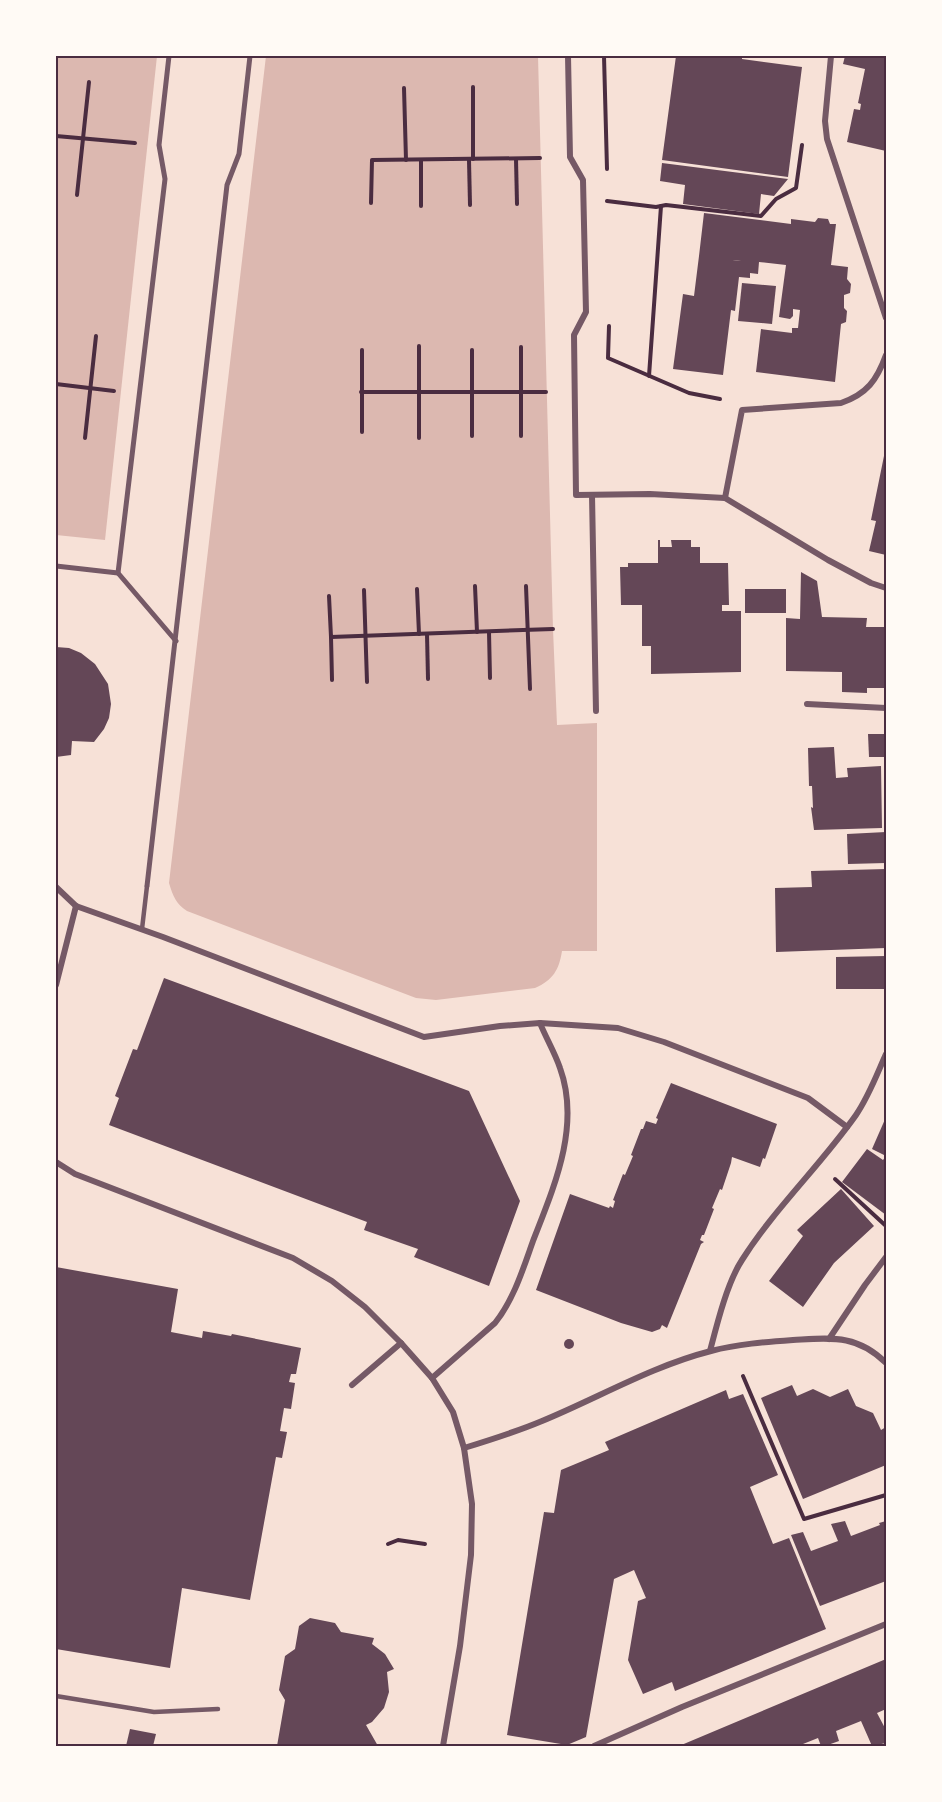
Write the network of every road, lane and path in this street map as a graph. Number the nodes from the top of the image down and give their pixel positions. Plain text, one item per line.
1 (169, 56) edge
2 (250, 56) edge
3 (568, 56) edge
4 (604, 56) edge
5 (831, 56) edge
6 (89, 82) dead end
7 (473, 87) dead end
8 (404, 88) dead end
9 (827, 135) junction
10 (56, 136) edge
11 (82, 139) junction
12 (136, 144) dead end
13 (540, 158) dead end
14 (471, 159) junction
15 (516, 159) junction
16 (406, 160) junction
17 (421, 160) junction
18 (607, 171) dead end
19 (607, 191) dead end
20 (77, 195) dead end
21 (583, 198) junction
22 (607, 201) junction
23 (371, 203) dead end
24 (517, 204) dead end
25 (470, 205) dead end
26 (421, 206) dead end
27 (661, 206) junction
28 (607, 213) dead end
29 (886, 318) edge
30 (609, 320) dead end
31 (96, 336) dead end
32 (419, 346) dead end
33 (521, 347) dead end
34 (362, 350) dead end
35 (472, 350) dead end
36 (886, 355) edge
37 (649, 376) junction
38 (56, 384) edge
39 (90, 388) junction
40 (121, 391) dead end
41 (361, 392) junction
42 (419, 392) junction
43 (471, 392) junction
44 (521, 392) junction
45 (546, 392) dead end
46 (742, 410) junction
47 (362, 432) dead end
48 (471, 436) dead end
49 (521, 436) dead end
50 (85, 438) dead end
51 (419, 438) dead end
52 (592, 495) junction
53 (725, 498) junction
54 (56, 566) edge
55 (118, 573) junction
56 (475, 586) dead end
57 (526, 586) dead end
58 (886, 588) edge
59 (417, 589) dead end
60 (364, 590) dead end
61 (329, 596) dead end
62 (553, 629) dead end
63 (528, 631) junction
64 (477, 632) junction
65 (489, 632) junction
66 (419, 634) junction
67 (428, 634) junction
68 (366, 636) junction
69 (331, 637) junction
70 (176, 641) junction
71 (490, 678) dead end
72 (428, 679) dead end
73 (333, 680) dead end
74 (367, 682) dead end
75 (530, 689) dead end
76 (807, 704) dead end
77 (886, 708) edge
78 (596, 711) dead end
79 (147, 886) joint
80 (56, 887) edge
81 (76, 906) junction
82 (142, 929) junction
83 (56, 985) edge
84 (540, 1023) junction
85 (886, 1054) edge
86 (847, 1127) junction
87 (56, 1162) edge
88 (834, 1179) dead end
89 (886, 1226) edge
90 (886, 1257) edge
91 (830, 1339) junction
92 (401, 1343) junction
93 (710, 1351) junction
94 (886, 1363) edge
95 (743, 1376) dead end
96 (432, 1378) junction
97 (352, 1385) dead end
98 (464, 1448) junction
99 (886, 1495) edge
100 (388, 1544) dead end
101 (425, 1544) dead end
102 (886, 1624) edge
103 (56, 1696) edge
104 (218, 1709) dead end
105 (443, 1746) edge
106 (594, 1746) edge

1 - 55 street
2 - 70 street
3 - 21 street
4 - 18 path
5 - 9 street
6 - 11 path
7 - 14 path
8 - 16 path
9 - 27 path
9 - 29 street
10 - 11 path
11 - 12 path
11 - 20 path
13 - 15 path
14 - 15 path
14 - 17 path
14 - 25 path
15 - 24 path
16 - 17 path
16 - 23 path
17 - 26 path
19 - 22 path
21 - 22 path
21 - 52 street
22 - 27 path
22 - 28 path
27 - 37 path
30 - 37 path
31 - 39 path
32 - 42 path
33 - 44 path
34 - 41 path
35 - 43 path
36 - 46 street
37 - 46 path
38 - 39 path
39 - 40 path
39 - 50 path
41 - 42 path
41 - 47 path
42 - 43 path
42 - 51 path
43 - 44 path
43 - 48 path
44 - 45 path
44 - 49 path
46 - 53 street
52 - 53 street
52 - 78 street
53 - 58 street
54 - 55 street
55 - 70 street
56 - 64 path
57 - 63 path
59 - 66 path
60 - 68 path
61 - 69 path
62 - 63 path
63 - 65 path
63 - 75 path
64 - 65 path
64 - 67 path
65 - 71 path
66 - 67 path
66 - 68 path
67 - 72 path
68 - 69 path
68 - 74 path
69 - 73 path
70 - 79 street
76 - 77 street
79 - 82 lane
80 - 81 street
81 - 82 street
81 - 83 street
82 - 84 street
84 - 86 street
84 - 96 street
85 - 86 street
86 - 93 street
87 - 92 street
88 - 89 path
90 - 91 street
91 - 93 street
91 - 94 street
92 - 96 street
92 - 97 street
93 - 98 street
95 - 99 path
96 - 98 street
98 - 105 street
100 - 101 path
102 - 106 street
103 - 104 lane

